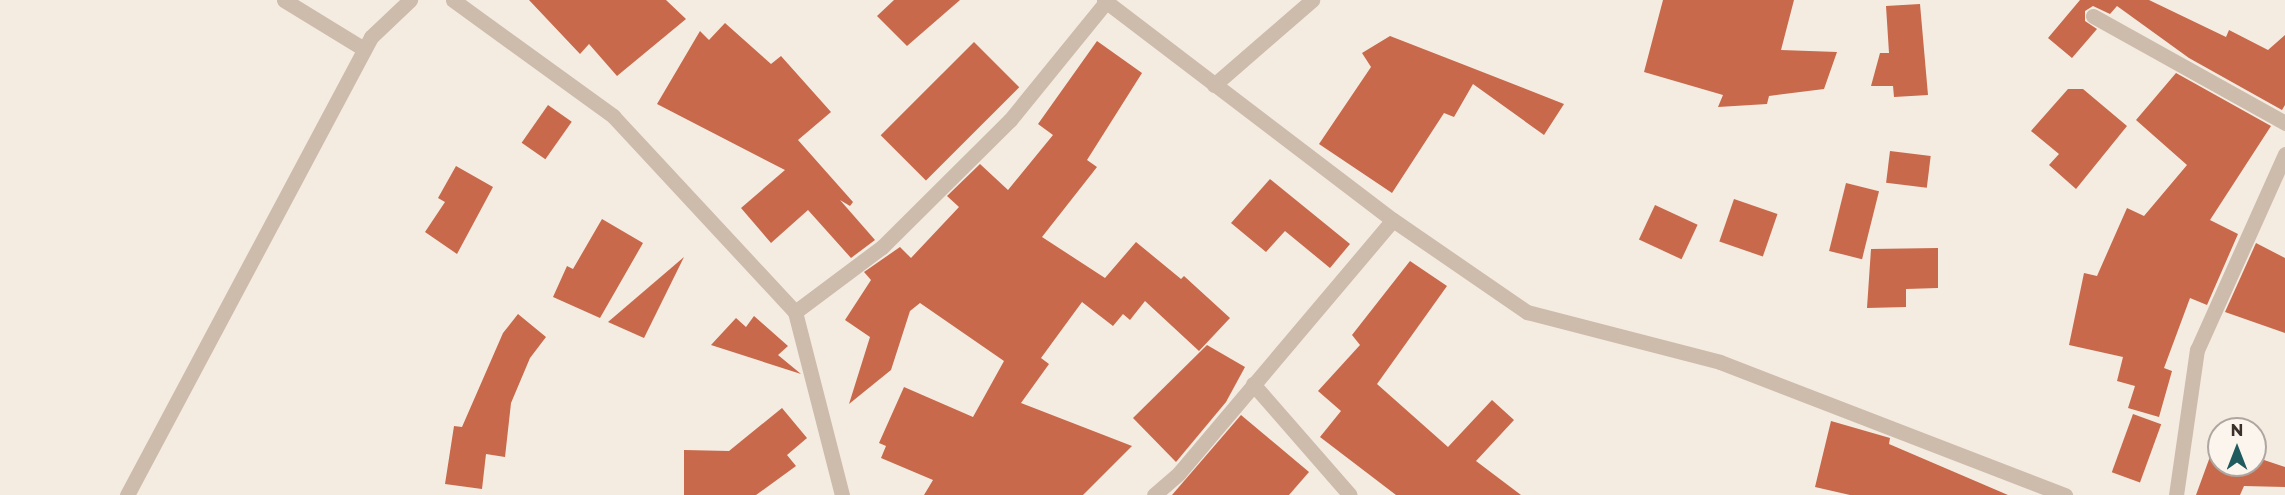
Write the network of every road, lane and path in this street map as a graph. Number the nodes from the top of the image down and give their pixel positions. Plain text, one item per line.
1 (284, 0) edge
2 (410, 0) edge
3 (453, 0) edge
4 (1312, 0) edge
5 (1105, 1) edge
6 (2092, 16) dead end
7 (364, 49) junction
8 (1214, 85) junction
9 (2285, 123) edge
10 (2285, 154) edge
11 (1393, 220) junction
12 (795, 312) junction
13 (1253, 384) junction
14 (127, 495) edge
15 (842, 495) edge
16 (1154, 495) edge
17 (1350, 495) edge
18 (2065, 495) edge
19 (2176, 495) edge

1 - 7 street
2 - 7 street
3 - 12 street
4 - 8 street
5 - 8 street
5 - 12 street
6 - 9 street
7 - 14 street
8 - 11 street
10 - 19 street
11 - 13 street
11 - 18 street
12 - 15 street
13 - 16 street
13 - 17 street

